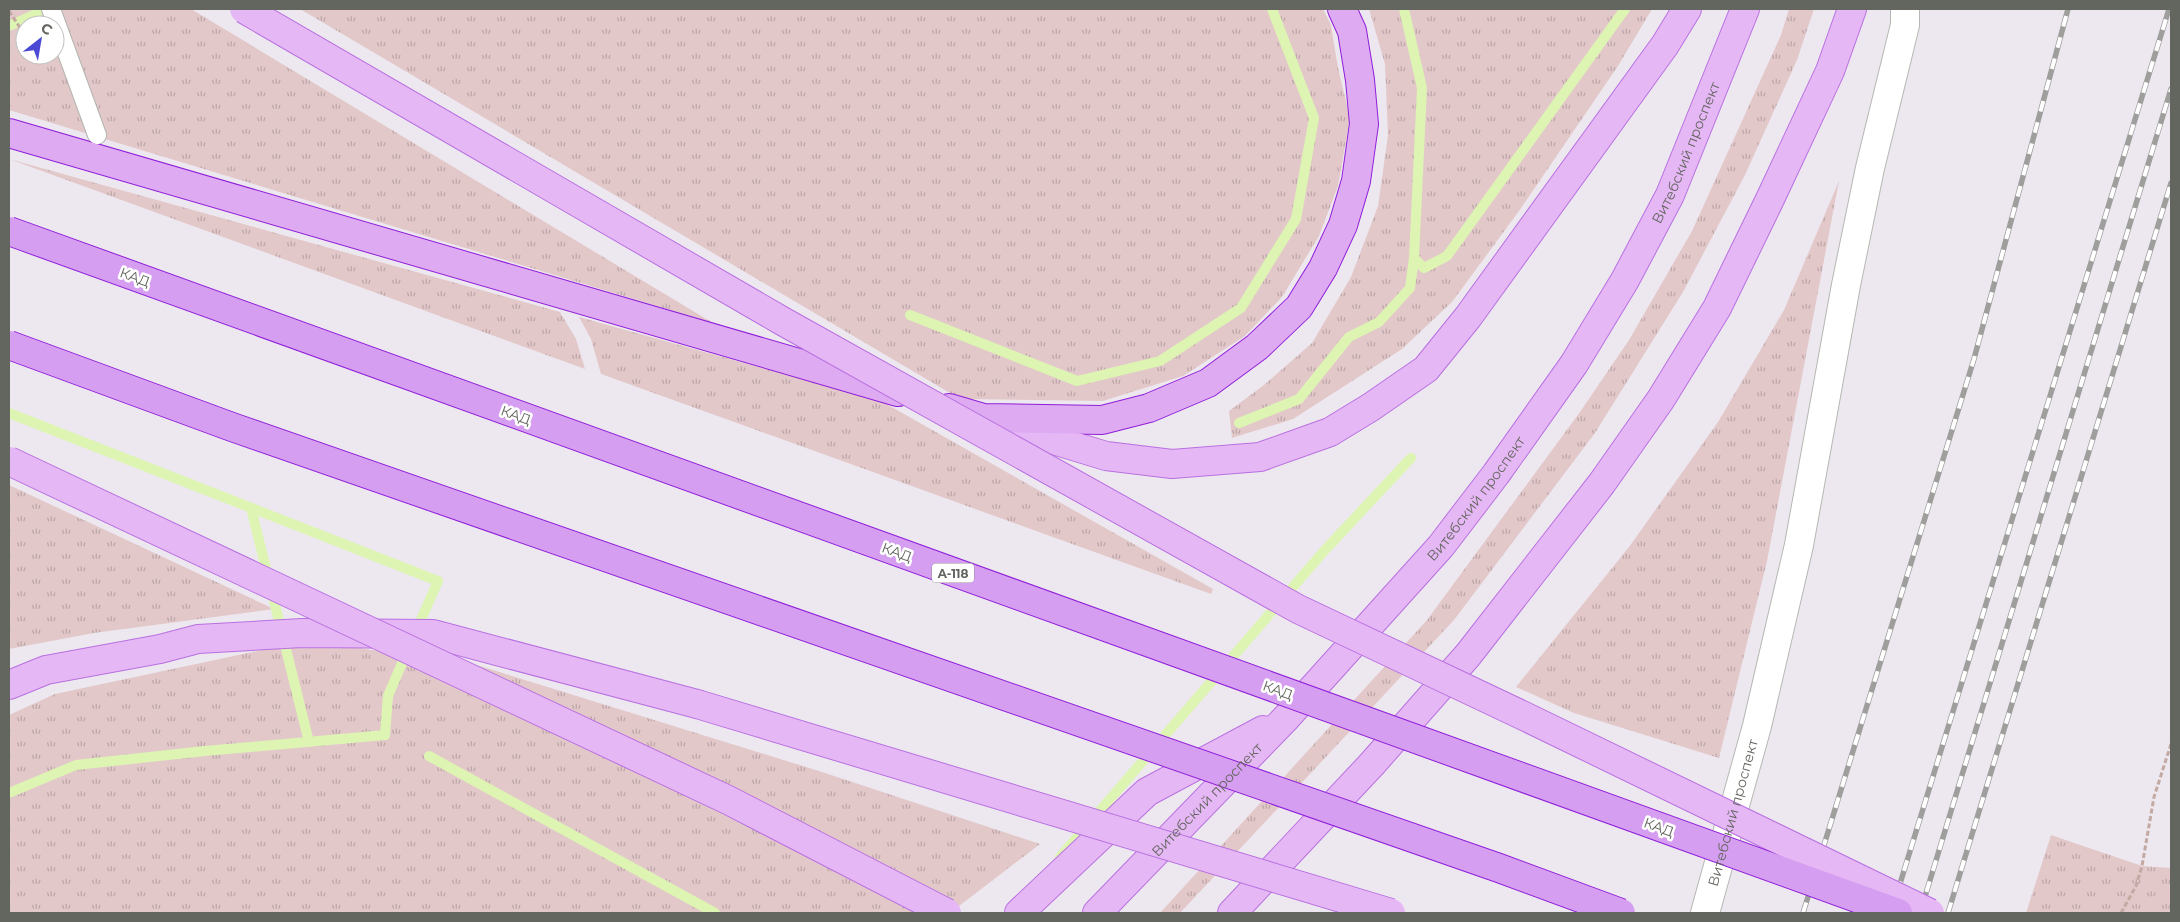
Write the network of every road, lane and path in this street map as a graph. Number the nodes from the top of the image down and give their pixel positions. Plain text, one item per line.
1 (51, 9) edge
2 (244, 9) edge
3 (1342, 9) edge
4 (1687, 9) edge
5 (1745, 9) edge
6 (1852, 9) edge
7 (1905, 9) edge
8 (9, 133) edge
9 (97, 135) dead end
10 (9, 231) edge
11 (9, 345) edge
12 (983, 418) junction
13 (9, 460) edge
14 (9, 685) edge
15 (1286, 718) junction
16 (2171, 744) edge
17 (947, 913) edge
18 (1019, 913) edge
19 (1097, 913) edge
20 (1232, 913) edge
21 (1391, 913) edge
22 (1621, 913) edge
23 (1705, 913) edge
24 (1898, 913) edge
25 (1930, 913) edge
26 (2121, 913) edge

1 - 9 lane
2 - 25 main road, bridge
3 - 12 highway
4 - 12 main road
5 - 15 main road, Витебский проспект
6 - 20 main road
7 - 23 main road, Витебский проспект
8 - 12 highway
10 - 24 highway, КАД / А-118, bridge
11 - 22 highway, bridge
13 - 17 main road, bridge
14 - 21 main road, bridge
15 - 18 main road
15 - 19 main road, Витебский проспект
16 - 26 path

